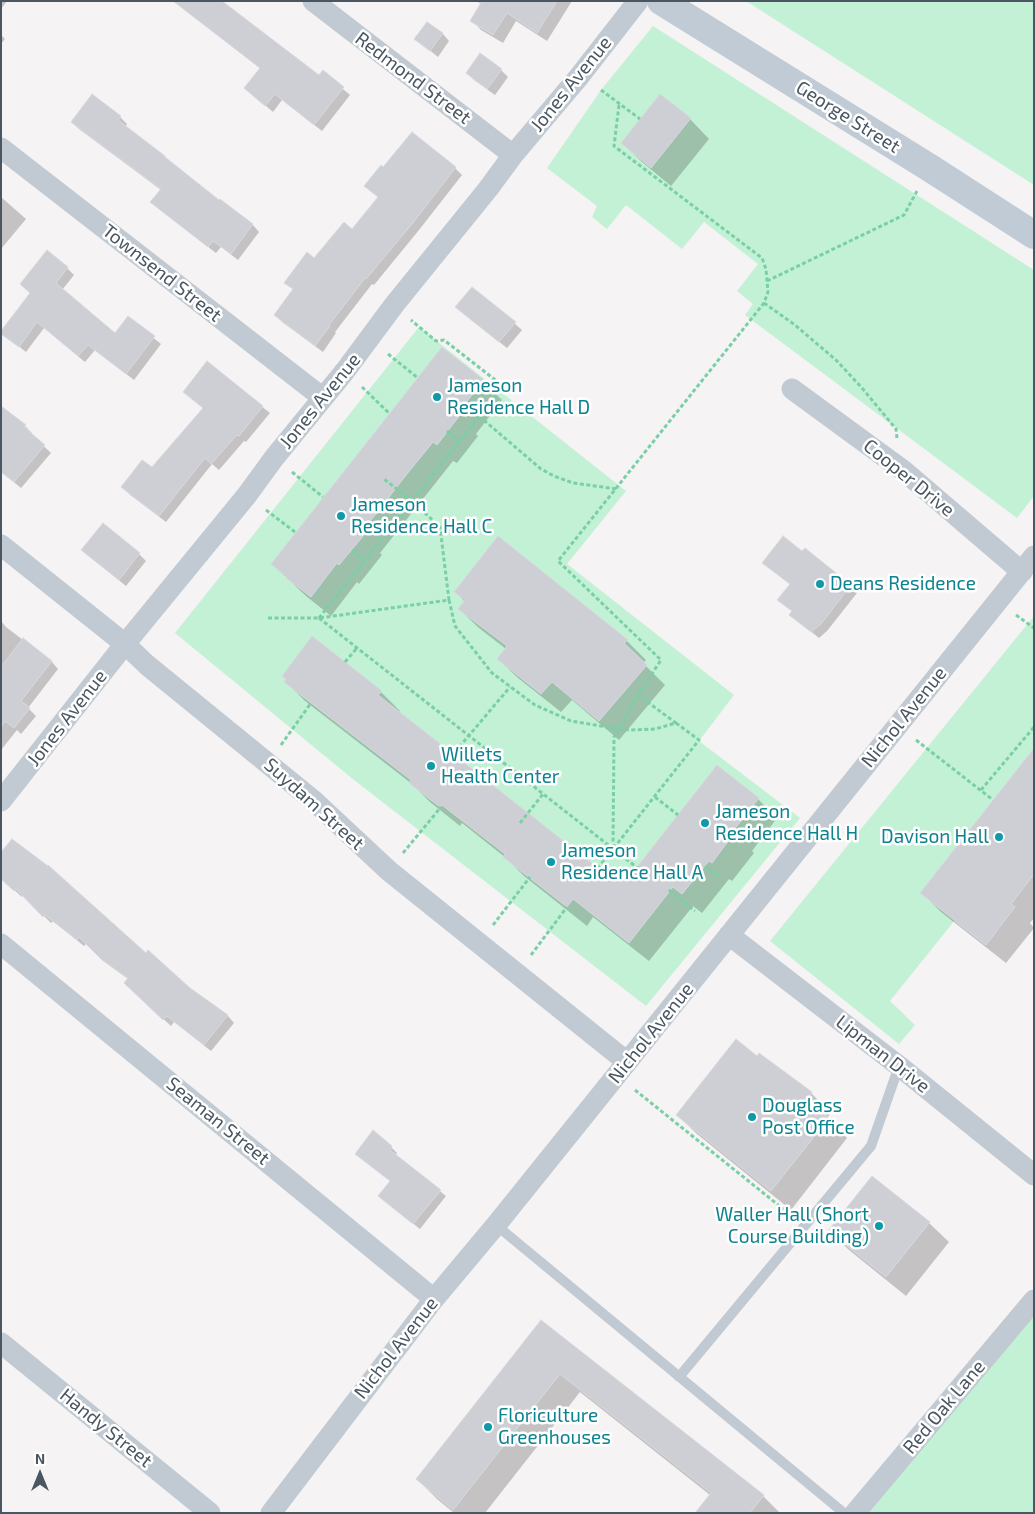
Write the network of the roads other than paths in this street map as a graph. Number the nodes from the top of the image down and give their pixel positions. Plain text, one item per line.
1 (313, 1) edge
2 (638, 1) edge
3 (660, 1) edge
4 (1, 148) edge
5 (513, 155) junction
6 (1034, 235) edge
7 (792, 389) dead end
8 (323, 398) junction
9 (1, 545) edge
10 (1028, 564) edge
11 (126, 644) junction
12 (1, 801) edge
13 (729, 935) junction
14 (1, 944) edge
15 (900, 1066) junction
16 (622, 1069) junction
17 (1034, 1175) edge
18 (496, 1225) junction
19 (434, 1299) junction
20 (1034, 1300) edge
21 (1, 1343) edge
22 (679, 1377) junction
23 (210, 1513) edge
24 (271, 1513) edge
25 (844, 1513) edge
26 (855, 1513) edge

1 - 5 street, Redmond Street
2 - 5 street, Jones Avenue
3 - 6 street, George Street
4 - 8 street, Townsend Street
5 - 8 street, Jones Avenue
7 - 10 street, Cooper Drive
8 - 11 street, Jones Avenue
9 - 11 street, Suydam Street
10 - 13 street, Nichol Avenue
11 - 12 street, Jones Avenue
11 - 16 street, Suydam Street
13 - 15 street, Lipman Drive
13 - 16 street, Nichol Avenue
14 - 19 street, Seaman Street
15 - 17 street, Lipman Drive
15 - 22 lane
16 - 18 street, Nichol Avenue
18 - 19 street, Nichol Avenue
18 - 22 lane
19 - 24 street, Nichol Avenue
20 - 26 street, Red Oak Lane
21 - 23 street, Handy Street
22 - 25 lane

